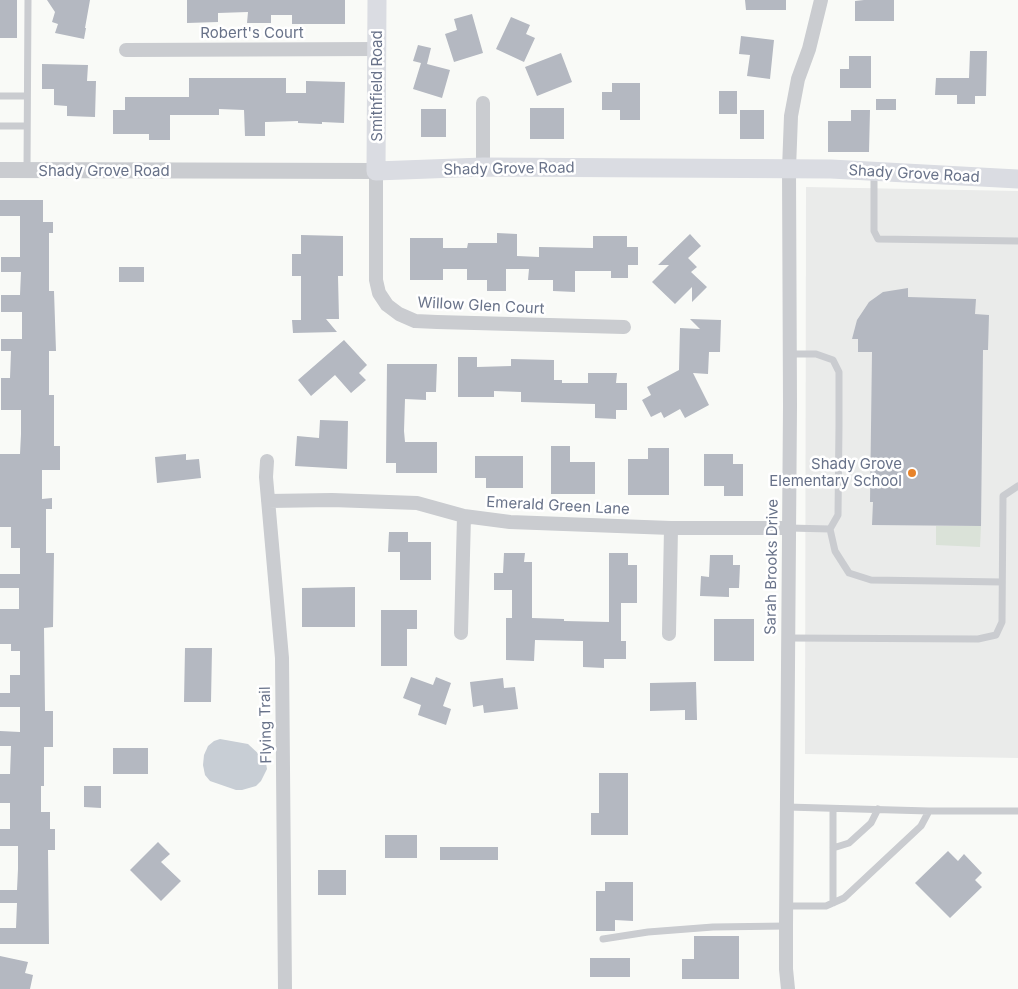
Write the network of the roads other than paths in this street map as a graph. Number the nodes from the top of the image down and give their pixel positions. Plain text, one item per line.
1 (28, 0) edge
2 (377, 0) edge
3 (821, 0) edge
4 (377, 49) junction
5 (126, 50) dead end
6 (0, 96) edge
7 (27, 96) junction
8 (483, 103) dead end
9 (0, 126) edge
10 (27, 126) junction
11 (483, 168) junction
12 (0, 170) edge
13 (26, 170) junction
14 (789, 170) junction
15 (376, 171) junction
16 (874, 171) junction
17 (1018, 179) edge
18 (1018, 241) edge
19 (624, 327) dead end
20 (790, 354) junction
21 (267, 461) dead end
22 (1018, 486) edge
23 (268, 501) junction
24 (464, 516) junction
25 (672, 528) junction
26 (789, 528) junction
27 (830, 529) junction
28 (1002, 582) junction
29 (461, 634) dead end
30 (669, 634) dead end
31 (788, 638) junction
32 (786, 807) junction
33 (833, 808) junction
34 (878, 809) junction
35 (929, 810) junction
36 (1018, 811) edge
37 (833, 848) junction
38 (833, 903) junction
39 (786, 906) junction
40 (786, 926) junction
41 (603, 939) dead end
42 (285, 989) edge
43 (788, 989) edge

1 - 7 lane
2 - 4 main road, Smithfield Road
3 - 14 street, Sarah Brooks Drive
4 - 5 street, Robert's Court
4 - 15 main road, Smithfield Road
6 - 7 lane
7 - 10 lane
8 - 11 street
9 - 10 lane
10 - 13 lane
11 - 14 main road, Shady Grove Road
11 - 15 main road, Shady Grove Road
12 - 13 street, Shady Grove Road
13 - 15 street, Shady Grove Road
14 - 16 main road, Shady Grove Road
14 - 20 street, Sarah Brooks Drive
15 - 19 street, Willow Glen Court
16 - 17 main road, Shady Grove Road
16 - 18 lane
20 - 26 street, Sarah Brooks Drive
20 - 27 lane
21 - 23 street, Flying Trail
22 - 28 lane
23 - 24 street, Emerald Green Lane
23 - 42 street, Flying Trail
24 - 25 street, Emerald Green Lane
24 - 29 street
25 - 26 street, Emerald Green Lane
25 - 30 street
26 - 27 lane
26 - 31 street, Sarah Brooks Drive
27 - 28 lane
28 - 31 lane
31 - 32 street, Sarah Brooks Drive
32 - 33 lane
32 - 39 street, Sarah Brooks Drive
33 - 34 lane
33 - 37 lane
34 - 35 lane
34 - 37 lane
35 - 36 lane
35 - 38 lane
37 - 38 lane
38 - 39 lane
39 - 40 street, Sarah Brooks Drive
40 - 41 lane
40 - 43 street, Sarah Brooks Drive

